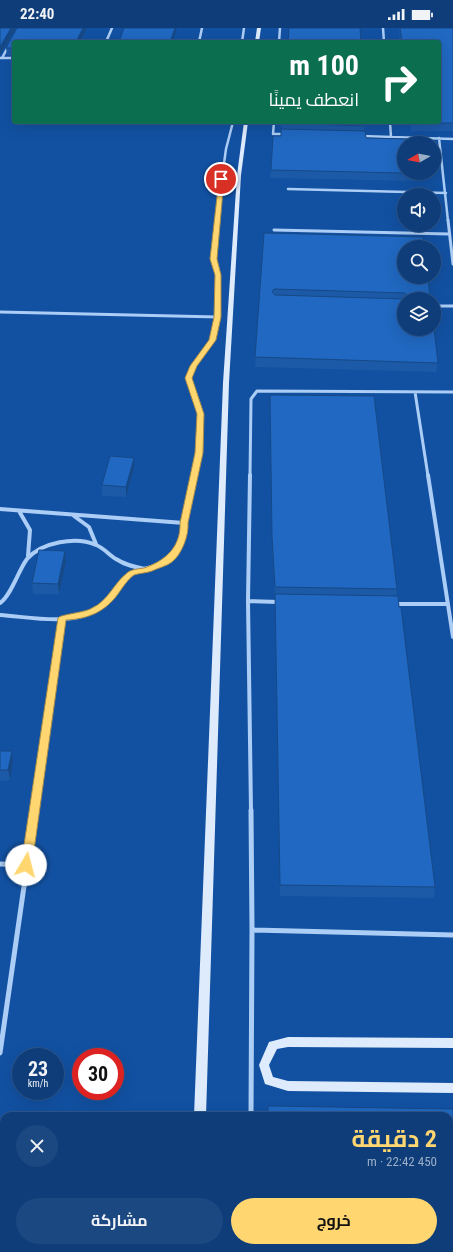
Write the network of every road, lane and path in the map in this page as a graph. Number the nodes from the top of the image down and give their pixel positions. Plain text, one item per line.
1 (112, 28) edge
2 (202, 28) edge
3 (244, 28) edge
4 (259, 28) edge
5 (280, 28) edge
6 (384, 28) edge
7 (107, 40) edge
8 (199, 40) edge
9 (242, 40) edge
10 (257, 40) edge
11 (279, 40) edge
12 (384, 40) edge
13 (9, 46) edge
14 (1, 58) edge
15 (12, 58) edge
16 (232, 124) edge
17 (246, 124) edge
18 (274, 124) edge
19 (390, 124) edge
20 (289, 134) edge
21 (360, 136) edge
22 (391, 136) junction
23 (397, 136) edge
24 (441, 138) edge
25 (453, 139) edge
26 (441, 154) edge
27 (288, 189) dead end
28 (446, 193) junction
29 (447, 211) junction
30 (453, 211) edge
31 (274, 230) dead end
32 (449, 234) junction
33 (453, 264) edge
34 (441, 306) edge
35 (453, 306) edge
36 (0, 312) edge
37 (218, 317) junction
38 (415, 392) junction
39 (453, 392) edge
40 (0, 509) edge
41 (19, 511) junction
42 (73, 515) junction
43 (184, 523) junction
44 (96, 544) junction
45 (28, 556) junction
46 (149, 570) junction
47 (248, 601) junction
48 (286, 602) edge
49 (0, 603) edge
50 (386, 603) edge
51 (448, 604) junction
52 (0, 615) edge
53 (62, 618) junction
54 (453, 637) edge
55 (0, 864) edge
56 (26, 865) junction
57 (252, 930) junction
58 (453, 935) edge
59 (453, 1044) edge
60 (0, 1053) edge
61 (453, 1088) edge
62 (200, 1112) edge
63 (251, 1112) edge

1 - 7 street
2 - 8 street
3 - 9 street
4 - 10 street
5 - 11 street
6 - 12 street
13 - 14 street
14 - 15 street
16 - 37 street
17 - 62 street
18 - 20 street
19 - 22 street
21 - 22 street
22 - 23 street
24 - 25 street
26 - 28 street
27 - 28 street
28 - 29 street
29 - 30 street
29 - 32 street
31 - 32 street
32 - 33 street
34 - 35 street
36 - 37 street
37 - 43 street
38 - 39 street
38 - 47 street
38 - 51 street
40 - 41 street
41 - 42 street
41 - 45 street
42 - 43 street
42 - 44 street
43 - 46 street
44 - 45 street
44 - 46 street
45 - 49 street
46 - 53 street
47 - 48 street
47 - 57 street
50 - 51 street
51 - 54 street
52 - 53 street
53 - 56 street
55 - 56 street
56 - 60 street
57 - 58 street
57 - 63 street
59 - 61 street

